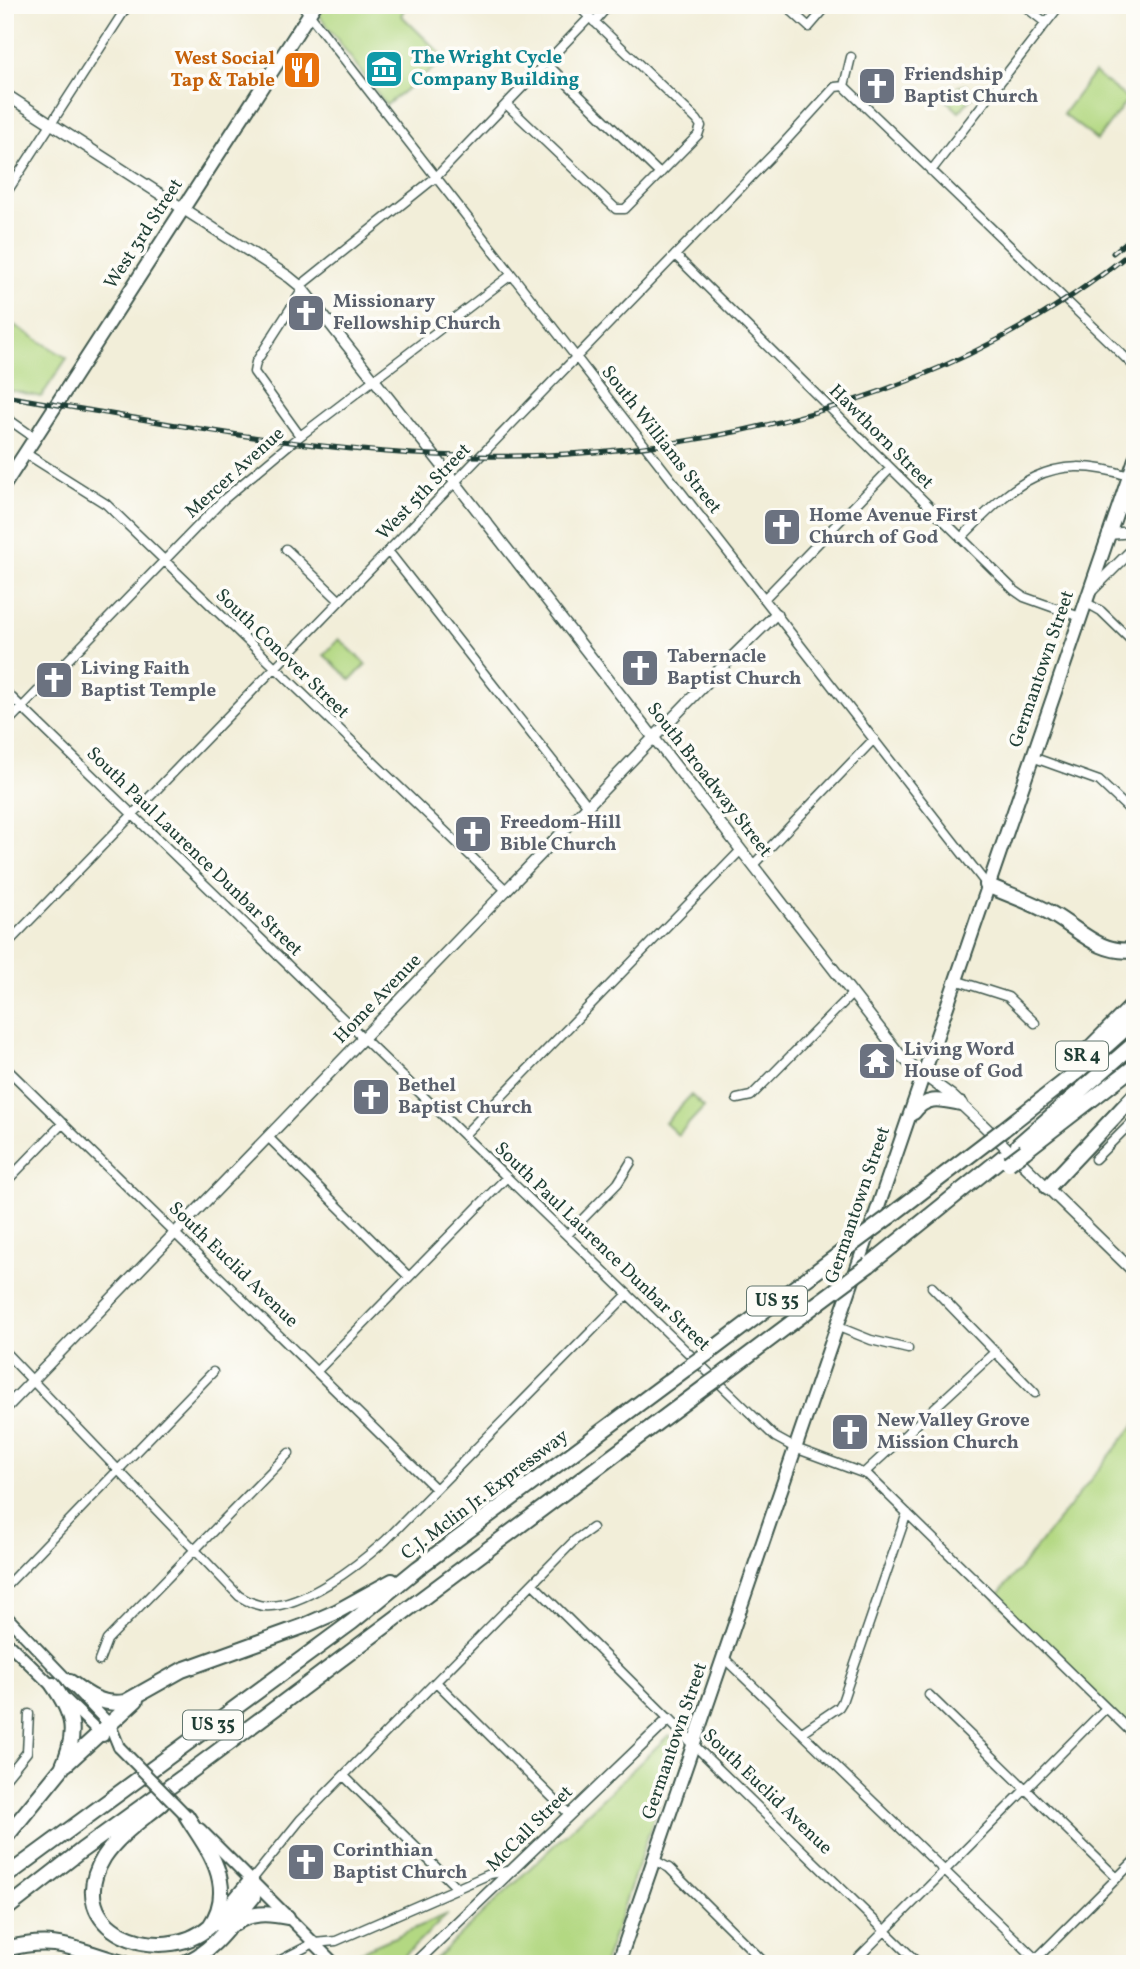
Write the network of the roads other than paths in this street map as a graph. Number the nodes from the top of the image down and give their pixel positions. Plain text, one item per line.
1 (128, 5) edge
2 (577, 5) edge
3 (609, 5) edge
4 (785, 5) edge
5 (828, 5) edge
6 (1024, 5) edge
7 (1060, 5) edge
8 (309, 8) edge
9 (592, 19) junction
10 (1046, 23) junction
11 (851, 57) dead end
12 (545, 63) junction
13 (844, 86) junction
14 (5, 94) edge
15 (506, 104) junction
16 (52, 124) junction
17 (931, 171) junction
18 (660, 173) junction
19 (436, 177) junction
20 (5, 195) edge
21 (183, 208) junction
22 (676, 255) junction
23 (511, 275) junction
24 (301, 288) junction
25 (577, 358) junction
26 (1135, 367) edge
27 (374, 380) junction
28 (5, 417) edge
29 (300, 436) junction
30 (35, 438) junction
31 (25, 453) junction
32 (1135, 459) edge
33 (890, 469) junction
34 (1129, 476) junction
35 (455, 482) junction
36 (5, 484) edge
37 (1123, 494) junction
38 (1135, 514) edge
39 (1135, 532) edge
40 (1108, 534) junction
41 (961, 538) junction
42 (1135, 547) edge
43 (286, 549) dead end
44 (388, 551) junction
45 (164, 561) junction
46 (1086, 598) junction
47 (764, 599) junction
48 (340, 601) junction
49 (776, 614) junction
50 (1080, 617) junction
51 (1135, 644) edge
52 (275, 668) junction
53 (5, 691) edge
54 (22, 707) junction
55 (5, 725) edge
56 (654, 738) junction
57 (874, 739) junction
58 (1032, 757) junction
59 (588, 806) junction
60 (133, 814) junction
61 (1135, 815) edge
62 (741, 850) junction
63 (752, 865) junction
64 (987, 885) junction
65 (507, 891) junction
66 (5, 946) edge
67 (1135, 950) edge
68 (955, 979) junction
69 (853, 993) junction
70 (1135, 1003) edge
71 (1135, 1020) edge
72 (1035, 1023) dead end
73 (363, 1039) junction
74 (1135, 1042) edge
75 (1135, 1066) edge
76 (5, 1067) edge
77 (923, 1073) junction
78 (1135, 1095) edge
79 (737, 1100) dead end
80 (961, 1104) junction
81 (1030, 1109) junction
82 (909, 1119) junction
83 (1135, 1120) edge
84 (63, 1124) junction
85 (464, 1135) junction
86 (268, 1137) junction
87 (1021, 1148) junction
88 (1095, 1159) dead end
89 (631, 1162) dead end
90 (507, 1177) junction
91 (5, 1183) edge
92 (1048, 1187) junction
93 (175, 1233) junction
94 (567, 1236) junction
95 (1135, 1273) edge
96 (409, 1277) junction
97 (932, 1287) dead end
98 (628, 1294) junction
99 (836, 1326) junction
100 (908, 1349) dead end
101 (5, 1352) edge
102 (995, 1352) junction
103 (317, 1371) junction
104 (213, 1372) dead end
105 (32, 1380) junction
106 (1035, 1393) dead end
107 (5, 1409) edge
108 (795, 1448) junction
109 (289, 1453) dead end
110 (119, 1469) junction
111 (864, 1473) junction
112 (436, 1489) junction
113 (907, 1513) junction
114 (592, 1528) dead end
115 (195, 1548) junction
116 (418, 1568) junction
117 (533, 1584) junction
118 (5, 1587) edge
119 (5, 1615) edge
120 (5, 1640) edge
121 (724, 1658) junction
122 (99, 1661) dead end
123 (71, 1682) junction
124 (436, 1682) junction
125 (53, 1685) junction
126 (142, 1694) junction
127 (929, 1695) dead end
128 (1106, 1708) junction
129 (29, 1714) dead end
130 (669, 1719) junction
131 (105, 1729) junction
132 (802, 1732) junction
133 (1135, 1736) edge
134 (692, 1743) junction
135 (202, 1763) junction
136 (62, 1768) junction
137 (344, 1776) junction
138 (5, 1779) edge
139 (1026, 1789) junction
140 (569, 1814) junction
141 (186, 1815) junction
142 (5, 1838) edge
143 (654, 1860) junction
144 (1135, 1860) edge
145 (513, 1870) junction
146 (945, 1872) junction
147 (5, 1877) edge
148 (1117, 1878) junction
149 (251, 1881) junction
150 (457, 1888) junction
151 (5, 1910) edge
152 (287, 1917) junction
153 (885, 1931) junction
154 (224, 1932) junction
155 (206, 1933) junction
156 (314, 1943) junction
157 (5, 1949) edge
158 (1033, 1961) edge
159 (619, 1963) edge
160 (126, 1964) edge
161 (182, 1964) edge
162 (273, 1964) edge
163 (335, 1964) edge
164 (414, 1964) edge
165 (766, 1964) edge
166 (852, 1964) edge
167 (919, 1964) edge

1 - 16 street
2 - 9 street
3 - 9 street
4 - 5 street
6 - 10 street
7 - 10 street
8 - 19 street, South Williams Street
8 - 21 main road, West 3rd Street
9 - 12 street
9 - 18 street
10 - 17 street
11 - 13 street
12 - 15 street
12 - 18 street
13 - 17 street
13 - 22 street, West 5th Street
14 - 16 street, South Broadway Street
15 - 18 street
15 - 19 street
16 - 20 street
16 - 21 street, South Broadway Street
17 - 26 street
19 - 23 street, South Williams Street
19 - 24 street
21 - 24 street, South Broadway Street
21 - 30 main road, West 3rd Street
22 - 25 street, West 5th Street
22 - 33 street, Hawthorn Street
23 - 25 street, South Williams Street
23 - 27 street, Mercer Avenue
24 - 27 street, South Broadway Street
24 - 29 street
25 - 35 street, West 5th Street
25 - 47 street, South Williams Street
27 - 29 street, Mercer Avenue
27 - 35 street, South Broadway Street
28 - 30 street
29 - 45 street, Mercer Avenue
30 - 31 main road, West 3rd Street
31 - 36 main road, West 3rd Street
31 - 45 street, South Conover Street
32 - 34 main road, Germantown Street
33 - 41 street, Hawthorn Street
33 - 47 street
34 - 37 main road, Germantown Street
34 - 41 street
35 - 44 street, West 5th Street
35 - 56 street, South Broadway Street
37 - 38 street
37 - 40 main road, Germantown Street
39 - 40 street
40 - 46 main road, Germantown Street
41 - 50 street, Hawthorn Street
42 - 46 street
43 - 48 street
44 - 48 street, West 5th Street
44 - 59 street
45 - 52 street, South Conover Street
45 - 54 street, Mercer Avenue
46 - 50 main road, Germantown Street
46 - 51 street
47 - 49 street, South Williams Street
48 - 52 street, West 5th Street
49 - 56 street, Home Avenue
49 - 57 street, South Williams Street
50 - 58 main road, Germantown Street
52 - 60 street, West 5th Street
52 - 65 street, South Conover Street
53 - 54 street, South Paul Laurence Dunbar Street
54 - 55 street, Mercer Avenue
54 - 60 street, South Paul Laurence Dunbar Street
56 - 59 street, Home Avenue
56 - 62 street, South Broadway Street
57 - 63 street
57 - 64 street, South Williams Street
58 - 61 street
58 - 64 main road, Germantown Street
59 - 65 street, Home Avenue
60 - 66 street, West 5th Street
60 - 73 street, South Paul Laurence Dunbar Street
62 - 63 street, South Broadway Street
62 - 85 street
63 - 69 street, South Broadway Street
64 - 67 highway
64 - 68 main road, Germantown Street
65 - 73 street, Home Avenue
68 - 72 street
68 - 77 main road, Germantown Street
69 - 77 street, South Broadway Street
69 - 79 street
70 - 81 highway, SR 4
71 - 81 highway, US 35
73 - 85 street, South Paul Laurence Dunbar Street
73 - 86 street, Home Avenue
74 - 87 highway, US 35
75 - 87 highway, SR 4
76 - 84 street, South Euclid Avenue
77 - 80 street, South Broadway Street
77 - 82 main road, Germantown Street
78 - 92 highway
80 - 82 main road
80 - 92 street, South Broadway Street
81 - 116 highway, C.J. Mclin Jr. Expressway / US 35, bridge
82 - 99 main road, Germantown Street
83 - 88 street
84 - 91 street
84 - 93 street, South Euclid Avenue
85 - 90 street, South Paul Laurence Dunbar Street
86 - 93 street, Home Avenue
86 - 96 street
87 - 135 highway, US 35, bridge
89 - 94 street
90 - 94 street, South Paul Laurence Dunbar Street
90 - 96 street
92 - 95 street, South Broadway Street
93 - 103 street, South Euclid Avenue
93 - 105 street, Home Avenue
94 - 98 street, South Paul Laurence Dunbar Street
96 - 103 street
97 - 102 street
98 - 108 street, South Paul Laurence Dunbar Street
98 - 112 street
99 - 100 street
99 - 108 main road, Germantown Street
101 - 105 street
102 - 106 street
102 - 111 street
103 - 112 street, South Euclid Avenue
104 - 110 street
105 - 107 street, Home Avenue
105 - 110 street
108 - 111 street, South Paul Laurence Dunbar Street
108 - 121 main road, Germantown Street
109 - 115 street
110 - 115 street
110 - 118 street
111 - 113 street, South Paul Laurence Dunbar Street
112 - 115 street
113 - 128 street, South Paul Laurence Dunbar Street
113 - 132 street
114 - 117 street
115 - 122 street
116 - 126 highway
116 - 147 highway, C.J. Mclin Jr. Expressway / US 35
117 - 124 street
117 - 130 street, South Euclid Avenue
119 - 123 main road
120 - 125 main road
121 - 132 street
121 - 134 main road, Germantown Street
123 - 126 highway
123 - 131 main road
124 - 137 street
124 - 140 street
125 - 131 main road
125 - 136 highway
126 - 131 highway
127 - 139 street
128 - 133 street, South Paul Laurence Dunbar Street
128 - 139 street
129 - 138 street
130 - 134 street, South Euclid Avenue
130 - 140 street, McCall Street
131 - 136 highway
131 - 141 main road, bridge
132 - 146 street
134 - 143 main road, Germantown Street
134 - 153 street, South Euclid Avenue
135 - 151 highway, US 35
135 - 155 highway
136 - 142 highway
137 - 149 street
137 - 150 street
139 - 146 street
139 - 148 street
140 - 145 street, McCall Street
141 - 149 main road
141 - 155 highway
143 - 159 main road, Germantown Street
143 - 165 street
144 - 148 street
145 - 150 street
145 - 164 street, McCall Street
146 - 153 street
146 - 158 street
148 - 158 street
149 - 152 main road
149 - 154 highway
149 - 155 highway
150 - 156 street
152 - 154 highway
152 - 156 main road
153 - 166 street
153 - 167 street, South Euclid Avenue
154 - 161 highway
156 - 162 street
156 - 163 main road
157 - 160 highway

